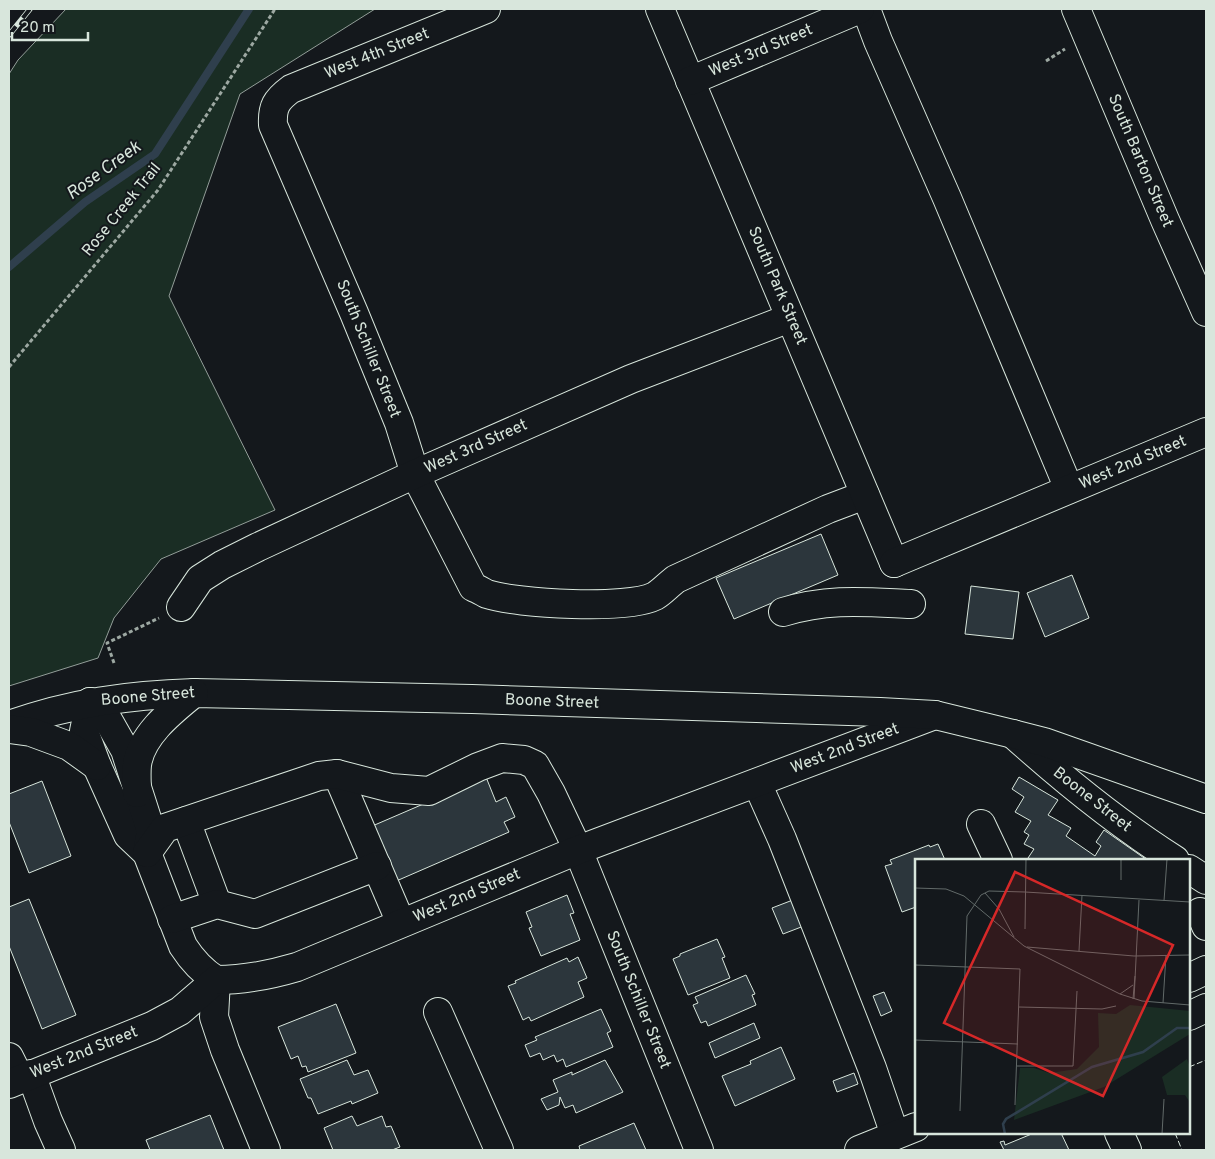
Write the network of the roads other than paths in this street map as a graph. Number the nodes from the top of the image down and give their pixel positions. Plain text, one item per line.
1 (486, 9) edge
2 (660, 9) edge
3 (860, 9) edge
4 (866, 9) edge
5 (1076, 9) edge
6 (690, 81) junction
7 (274, 107) joint
8 (1206, 312) edge
9 (790, 318) junction
10 (1206, 432) edge
11 (414, 474) junction
12 (1069, 490) junction
13 (865, 495) junction
14 (894, 563) junction
15 (870, 602) junction
16 (911, 604) dead end
17 (181, 607) road end
18 (783, 612) dead end
19 (194, 693) junction
20 (90, 702) junction
21 (935, 715) junction
22 (9, 727) edge
23 (1013, 734) junction
24 (97, 766) junction
25 (337, 774) junction
26 (757, 782) junction
27 (138, 793) junction
28 (1206, 799) edge
29 (186, 821) junction
30 (981, 824) dead end
31 (578, 850) junction
32 (147, 853) junction
33 (998, 859) edge
34 (1174, 859) edge
35 (377, 866) junction
36 (1190, 870) edge
37 (1206, 880) edge
38 (217, 904) junction
39 (172, 919) junction
40 (401, 923) junction
41 (1206, 970) edge
42 (1190, 978) edge
43 (216, 980) junction
44 (438, 1012) dead end
45 (17, 1073) edge
46 (906, 1131) edge
47 (1119, 1134) edge
48 (61, 1150) edge
49 (266, 1150) edge
50 (499, 1150) edge
51 (699, 1150) edge
52 (860, 1150) edge
53 (1127, 1150) edge

1 - 7 street, West 4th Street
2 - 6 street, South Park Street
3 - 6 street, West 3rd Street
4 - 12 street
5 - 8 street, South Barton Street
6 - 9 street, South Park Street
7 - 11 street, South Schiller Street
9 - 11 street, West 3rd Street
9 - 13 street, South Park Street
10 - 12 street, West 2nd Street
11 - 13 street, South Schiller Street
11 - 17 street, West 3rd Street
12 - 14 street, West 2nd Street
13 - 14 street, South Park Street
14 - 15 street
15 - 16 street
15 - 18 street
19 - 20 street, Boone Street
19 - 21 street, Boone Street
19 - 27 street
20 - 22 street
20 - 24 street
20 - 27 street
21 - 23 street, Boone Street
21 - 26 street, West 2nd Street
22 - 24 street
23 - 28 street, Boone Street
23 - 34 street, Boone Street
24 - 32 street
25 - 29 street
25 - 31 street, South Schiller Street
25 - 35 street
26 - 31 street, West 2nd Street
26 - 46 street
27 - 32 street
29 - 32 street
29 - 38 street
30 - 33 street
31 - 40 street, West 2nd Street
31 - 51 street, South Schiller Street
32 - 39 street
35 - 38 street
35 - 40 street
36 - 37 street
38 - 39 street
39 - 43 street
40 - 43 street, West 2nd Street
41 - 42 street
43 - 45 street, West 2nd Street
43 - 49 street
44 - 50 street
45 - 48 street
46 - 52 street
47 - 53 street

